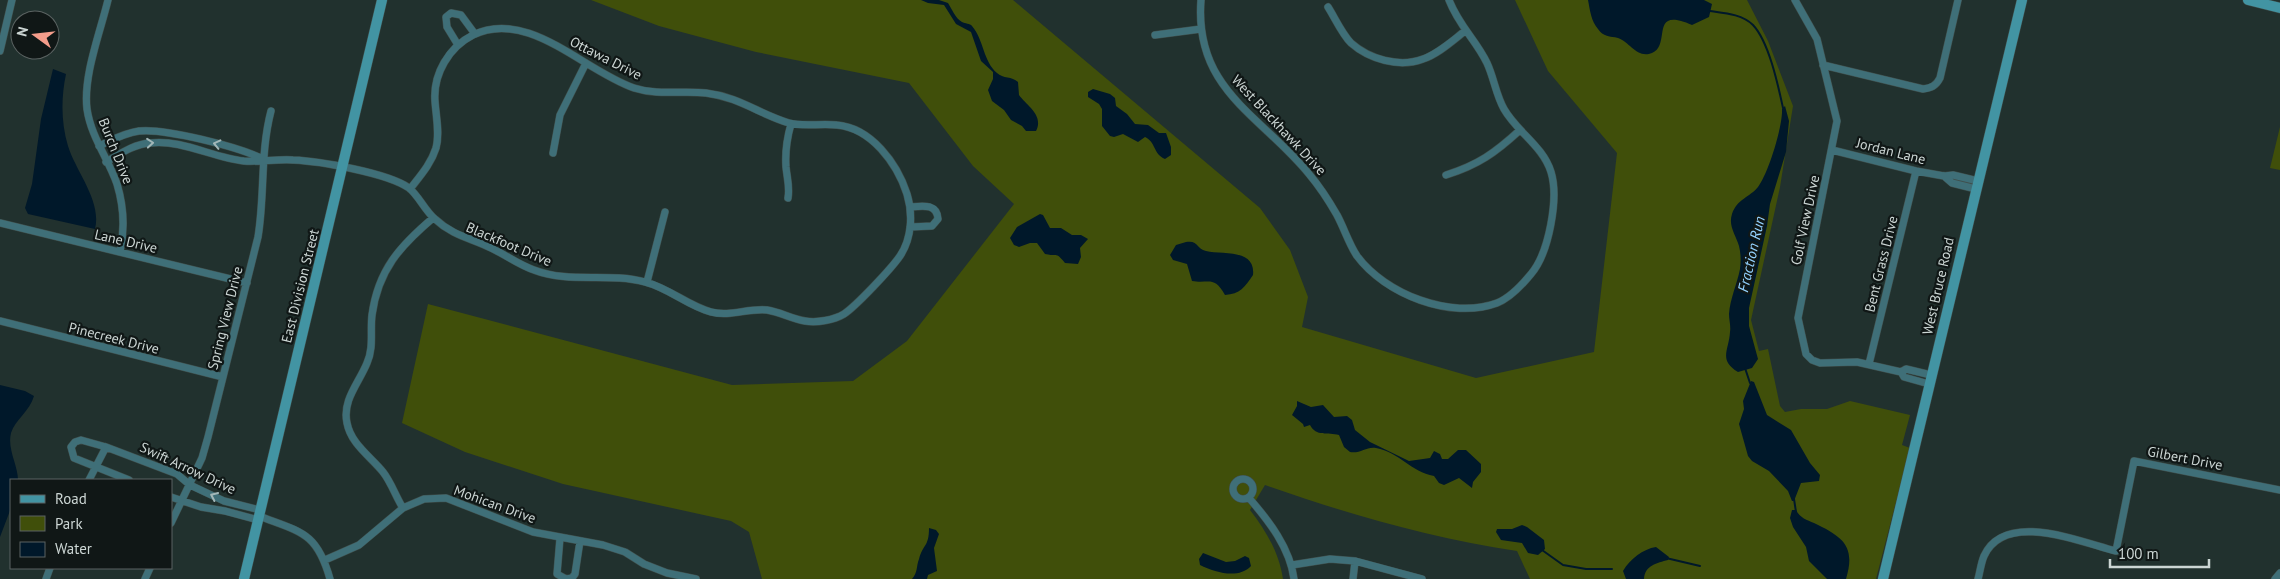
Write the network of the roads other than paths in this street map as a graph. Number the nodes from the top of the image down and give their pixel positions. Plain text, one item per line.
1 (12, 0) edge
2 (108, 0) edge
3 (382, 0) edge
4 (1201, 0) edge
5 (1449, 0) edge
6 (1795, 0) edge
7 (1958, 0) edge
8 (2022, 0) edge
9 (2248, 0) edge
10 (1328, 7) dead end
11 (2280, 8) edge
12 (1201, 29) junction
13 (1465, 31) junction
14 (475, 34) junction
15 (1154, 35) dead end
16 (458, 45) junction
17 (0, 51) edge
18 (586, 64) junction
19 (1823, 65) junction
20 (271, 111) dead end
21 (791, 124) junction
22 (1520, 130) junction
23 (99, 146) junction
24 (1832, 150) junction
25 (554, 153) dead end
26 (263, 159) junction
27 (106, 162) junction
28 (343, 168) junction
29 (1916, 171) junction
30 (1446, 175) dead end
31 (1977, 185) junction
32 (410, 189) junction
33 (788, 198) dead end
34 (910, 211) junction
35 (665, 212) dead end
36 (433, 218) junction
37 (0, 224) edge
38 (910, 227) junction
39 (120, 252) junction
40 (247, 282) junction
41 (647, 282) junction
42 (0, 321) edge
43 (1869, 364) junction
44 (223, 378) junction
45 (1930, 380) junction
46 (106, 447) junction
47 (95, 468) junction
48 (90, 479) edge
49 (125, 479) edge
50 (190, 485) junction
51 (2280, 490) edge
52 (172, 497) edge
53 (1249, 498) dead end
54 (183, 500) junction
55 (403, 508) junction
56 (259, 516) junction
57 (172, 521) edge
58 (560, 538) junction
59 (580, 542) junction
60 (325, 560) junction
61 (1355, 561) junction
62 (1292, 565) junction
63 (2280, 573) edge
64 (666, 576) edge
65 (244, 579) edge
66 (330, 579) edge
67 (696, 579) edge
68 (1294, 579) edge
69 (1353, 579) edge
70 (1422, 579) edge
71 (1884, 579) edge
72 (1978, 579) edge
73 (2276, 579) edge

1 - 17 street
2 - 23 street, Burch Drive
3 - 28 street, East Division Street
4 - 12 street, West Blackhawk Drive
5 - 13 street, West Blackhawk Drive
6 - 19 street, Golf View Drive
7 - 19 street
8 - 31 street, West Bruce Road
9 - 11 street
10 - 13 street
12 - 15 street
12 - 22 street, West Blackhawk Drive
13 - 22 street, West Blackhawk Drive
14 - 16 street, Ottawa Drive
14 - 16 street
14 - 18 street, Ottawa Drive
16 - 32 street, Ottawa Drive
18 - 21 street, Ottawa Drive
18 - 25 street
19 - 24 street, Golf View Drive
20 - 26 street, Spring View Drive
21 - 33 street
21 - 34 street, Ottawa Drive
22 - 30 street
26 -> 23 street
23 - 27 street, Burch Drive
24 - 29 street, Jordan Lane
24 - 43 street, Golf View Drive
27 -> 26 street
26 - 28 street
26 - 40 street, Spring View Drive
27 - 39 street, Burch Drive
28 - 32 street
28 - 56 street, East Division Street
29 - 31 street, Jordan Lane
29 - 43 street, Bent Grass Drive
31 - 45 street, West Bruce Road
32 - 36 street, Blackfoot Drive
34 - 38 street, Blackfoot Drive
34 - 38 street
35 - 41 street
36 - 41 street, Blackfoot Drive
36 - 55 street
37 - 39 street, Lane Drive
38 - 41 street, Blackfoot Drive
39 - 40 street, Lane Drive
40 - 44 street, Spring View Drive
42 - 44 street, Pinecreek Drive
43 - 45 street, Golf View Drive
44 - 50 street, Spring View Drive
45 - 71 street, West Bruce Road
46 - 47 street
46 - 47 street, Swift Arrow Drive
46 - 50 street, Swift Arrow Drive
47 - 48 street
47 - 49 street
50 - 54 street, Spring View Drive
56 -> 50 street, Swift Arrow Drive
51 - 72 street, Gilbert Drive
52 - 54 street, Swift Arrow Drive
53 - 62 street
54 - 56 street, Swift Arrow Drive
54 - 57 street, Spring View Drive
55 - 58 street, Mohican Drive
55 - 60 street, Mohican Drive
56 - 60 street, Swift Arrow Drive
56 - 65 street, East Division Street
58 - 59 street, Mohican Drive
58 - 59 street
59 - 64 street, Mohican Drive
60 - 66 street, Swift Arrow Drive
61 - 62 street
61 - 69 street
61 - 70 street
62 - 68 street
63 - 73 street
64 - 67 street, Mohican Drive

